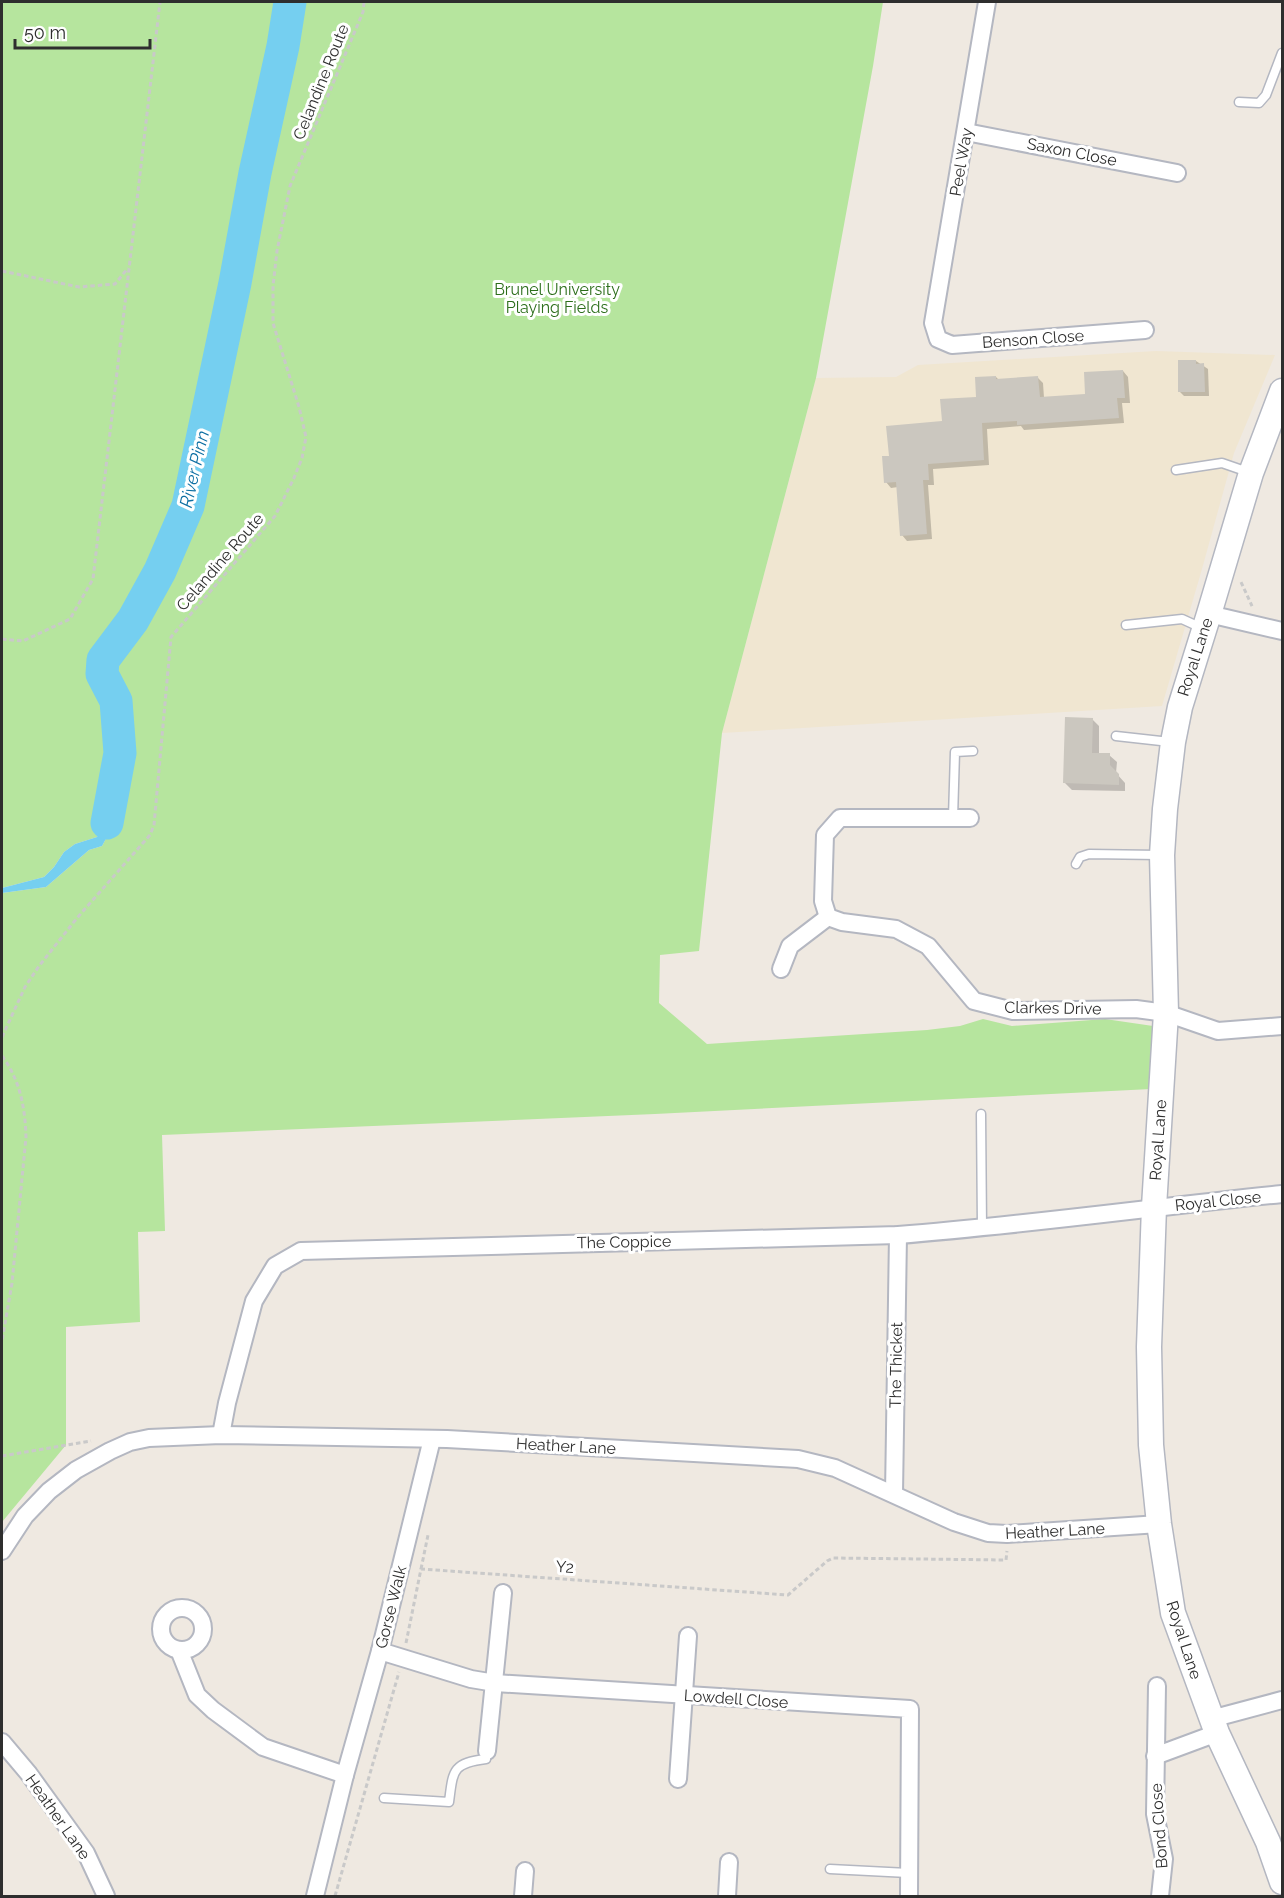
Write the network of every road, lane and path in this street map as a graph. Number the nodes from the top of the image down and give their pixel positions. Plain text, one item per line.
1 (160, 2) edge
2 (364, 2) edge
3 (987, 2) edge
4 (1282, 53) edge
5 (1239, 102) dead end
6 (966, 132) junction
7 (1177, 173) dead end
8 (129, 267) junction
9 (2, 272) edge
10 (933, 323) joint
11 (1145, 330) dead end
12 (1282, 392) edge
13 (1176, 470) dead end
14 (1251, 472) junction
15 (1241, 580) dead end
16 (1207, 621) junction
17 (1126, 625) dead end
18 (1261, 626) junction
19 (1282, 631) edge
20 (2, 639) edge
21 (1116, 736) dead end
22 (1173, 742) junction
23 (973, 751) dead end
24 (961, 818) joint
25 (1162, 855) junction
26 (1076, 864) dead end
27 (828, 917) junction
28 (781, 969) dead end
29 (1166, 1013) junction
30 (1282, 1026) edge
31 (2, 1037) edge
32 (2, 1056) edge
33 (981, 1114) dead end
34 (1282, 1194) edge
35 (1154, 1207) junction
36 (982, 1228) junction
37 (898, 1235) junction
38 (2, 1341) edge
39 (221, 1435) junction
40 (432, 1439) junction
41 (66, 1445) dead end
42 (2, 1456) edge
43 (894, 1494) junction
44 (1159, 1524) junction
45 (1007, 1534) junction
46 (2, 1551) edge
47 (503, 1593) dead end
48 (688, 1636) dead end
49 (179, 1650) dead end
50 (380, 1651) junction
51 (403, 1658) junction
52 (495, 1683) junction
53 (1157, 1686) dead end
54 (683, 1695) junction
55 (1282, 1700) edge
56 (1214, 1726) junction
57 (2, 1742) edge
58 (487, 1751) joint
59 (1155, 1756) junction
60 (345, 1775) junction
61 (678, 1779) dead end
62 (384, 1798) dead end
63 (729, 1862) dead end
64 (830, 1869) dead end
65 (525, 1871) dead end
66 (908, 1873) junction
67 (1282, 1882) edge
68 (106, 1896) edge
69 (315, 1896) edge
70 (335, 1896) edge
71 (523, 1896) edge
72 (728, 1896) edge
73 (909, 1896) edge
74 (1160, 1896) edge

1 - 8 path
2 - 31 path, Celandine Route
3 - 6 street, Peel Way
4 - 5 lane
6 - 7 street, Saxon Close
6 - 10 street, Peel Way
8 - 9 path
8 - 20 path
10 - 11 street, Benson Close
12 - 14 street, Royal Lane
13 - 14 lane
14 - 16 street, Royal Lane
15 - 18 path
16 - 17 lane
16 - 18 street
16 - 22 street, Royal Lane
18 - 19 street
21 - 22 lane
22 - 25 street, Royal Lane
23 - 24 lane
24 - 27 street
25 - 26 lane
25 - 29 street, Royal Lane
27 - 28 street
27 - 29 street, Clarkes Drive
29 - 30 street, Clarkes Drive
29 - 35 street, Royal Lane
32 - 38 path
33 - 36 lane
34 - 35 street, Royal Close
35 - 36 street, The Coppice
35 - 44 street, Royal Lane
36 - 37 street, The Coppice
37 - 39 street, The Coppice
37 - 43 street, The Thicket
39 - 40 street, Heather Lane
39 - 46 street, Heather Lane
40 - 43 street, Heather Lane
40 - 50 street, Gorse Walk
41 - 42 path
43 - 45 street, Heather Lane
44 - 45 street, Heather Lane
44 - 56 street, Royal Lane
45 - 51 path, Y2
47 - 52 street
48 - 54 street
49 - 60 street
50 - 51 street, Lowdell Close
50 - 60 street, Gorse Walk
51 - 52 street, Lowdell Close
51 - 70 path, Y2
52 - 54 street, Lowdell Close
52 - 58 street
53 - 59 street, Bond Close
54 - 61 street
54 - 66 street, Lowdell Close
55 - 56 street
56 - 59 street
56 - 67 street, Royal Lane
57 - 68 street, Heather Lane
58 - 62 lane
59 - 74 street, Bond Close
60 - 69 street, Gorse Walk
63 - 72 street
64 - 66 lane
65 - 71 street
66 - 73 street, Lowdell Close

